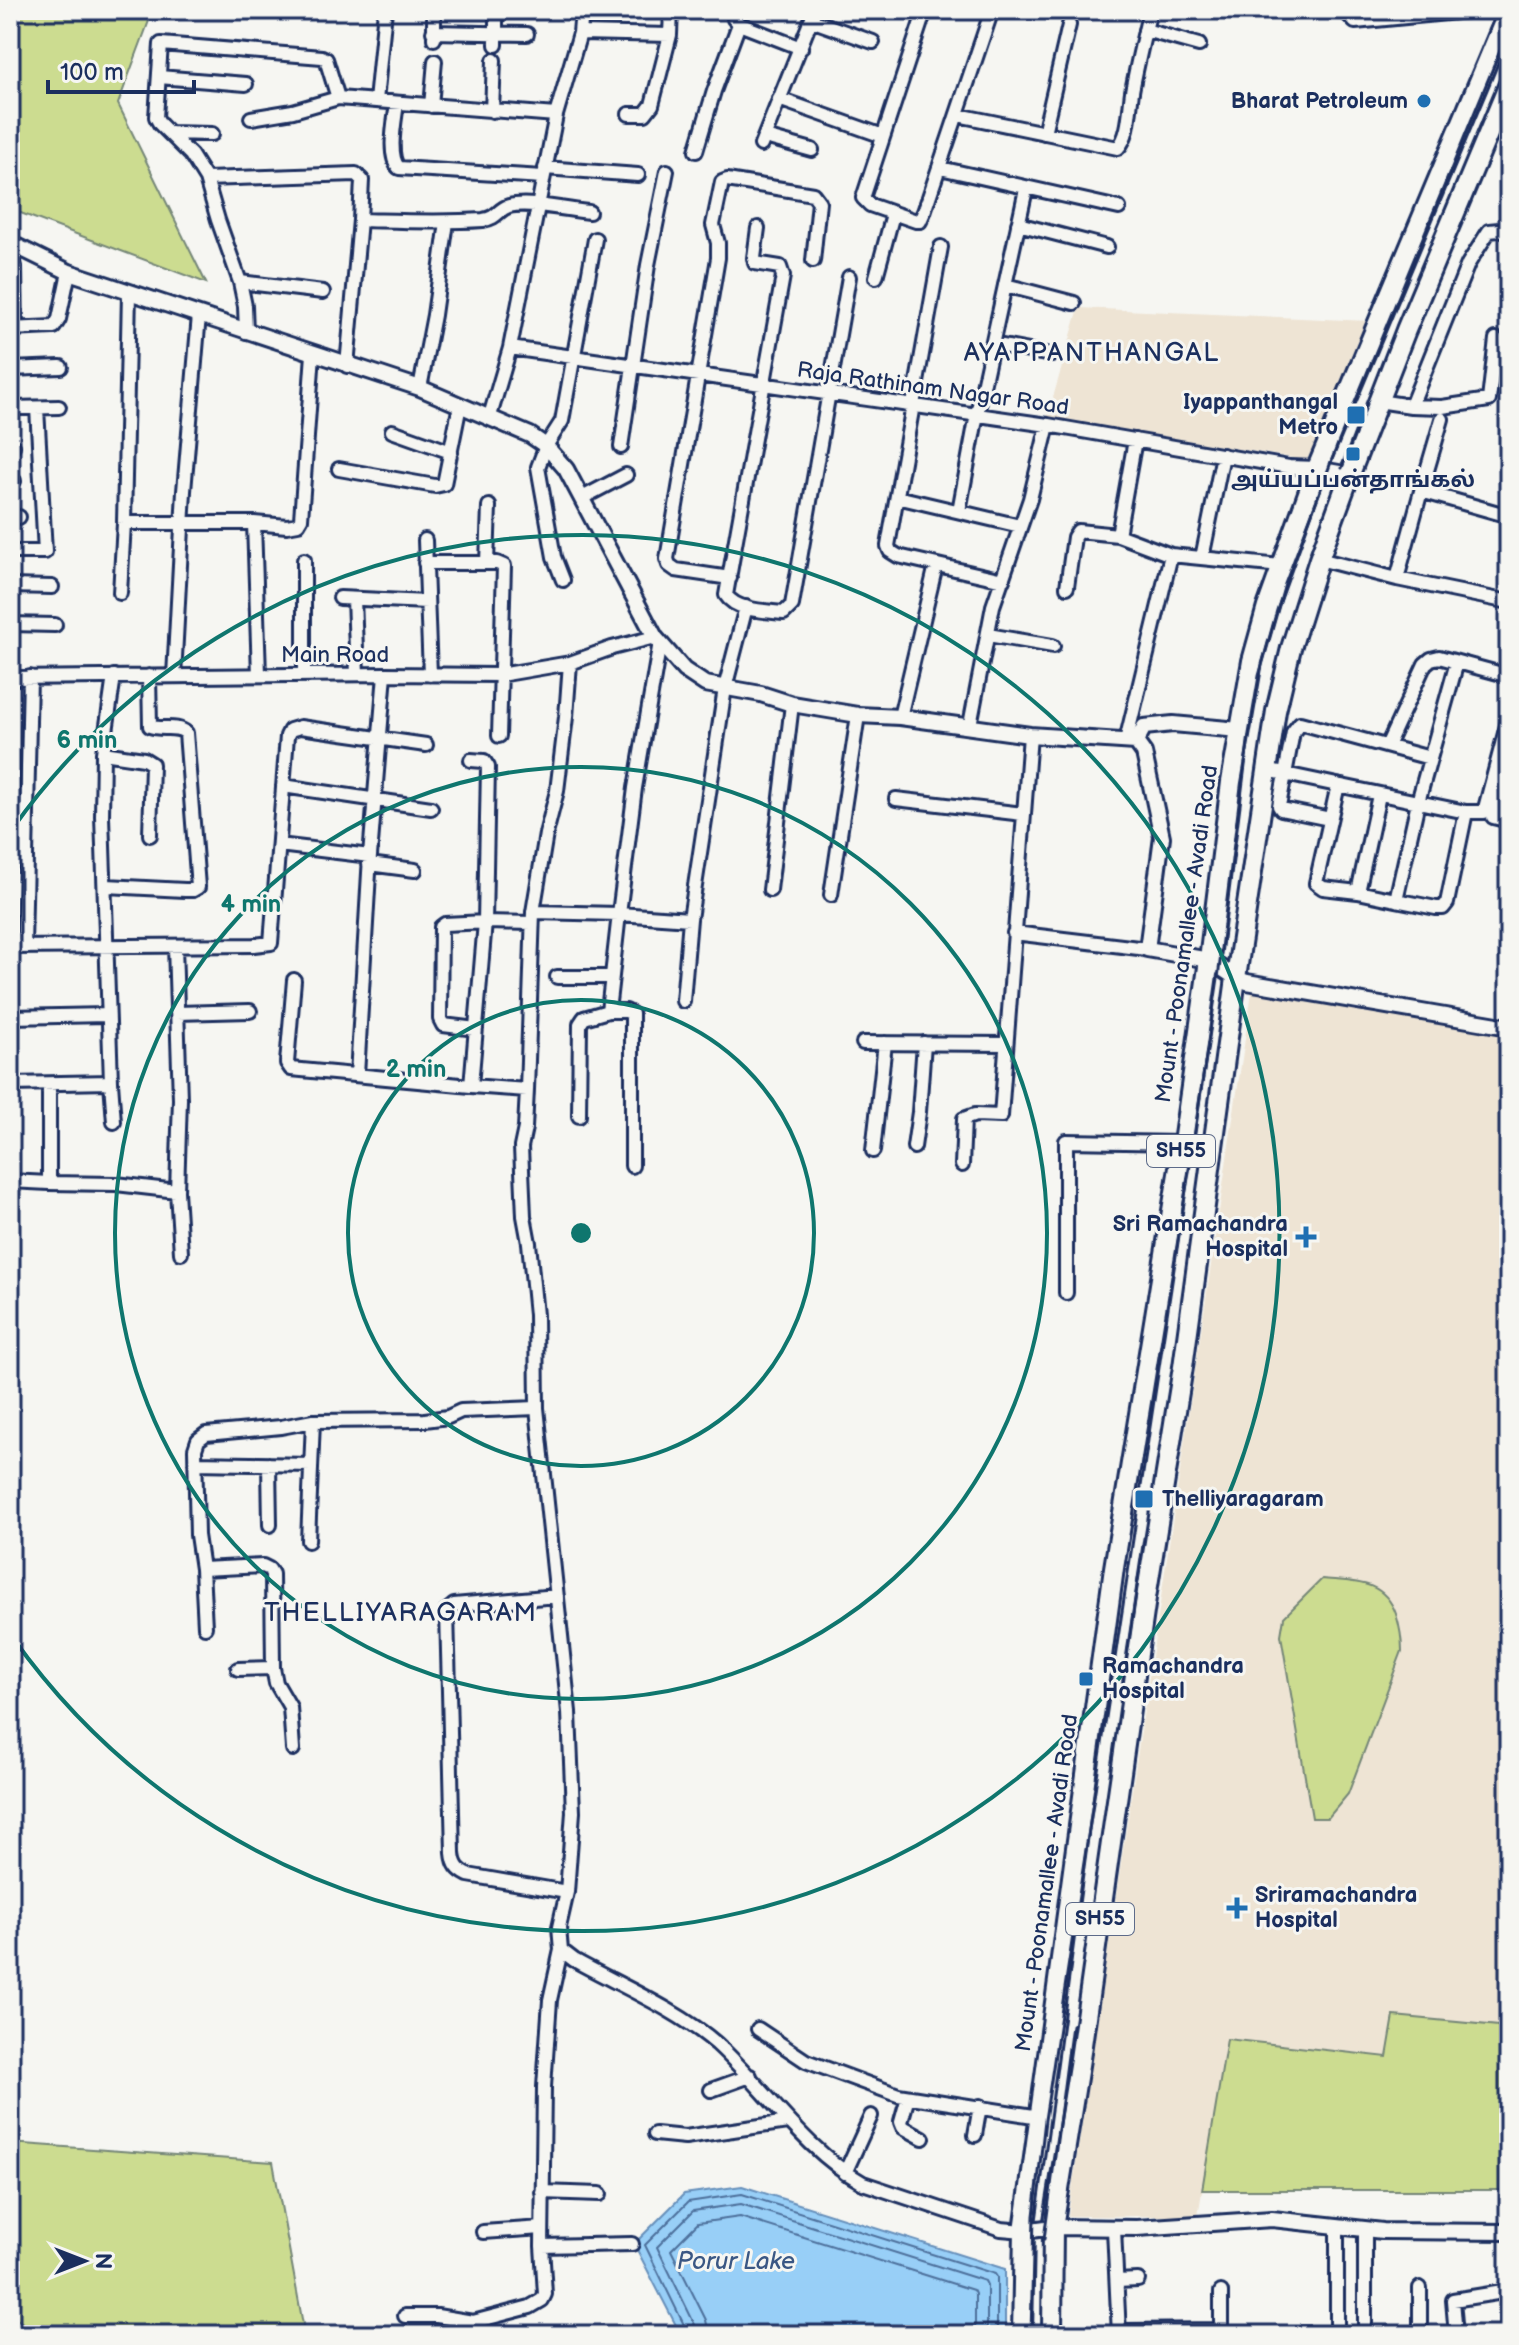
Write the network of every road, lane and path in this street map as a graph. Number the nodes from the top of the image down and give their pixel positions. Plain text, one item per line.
1 (385, 10) edge
2 (434, 10) edge
3 (496, 10) edge
4 (582, 10) edge
5 (671, 10) edge
6 (733, 10) edge
7 (925, 10) edge
8 (992, 10) edge
9 (1150, 10) edge
10 (1344, 10) edge
11 (1478, 10) edge
12 (1505, 11) edge
13 (813, 15) edge
14 (739, 24) junction
15 (1069, 25) dead end
16 (1145, 30) junction
17 (580, 33) junction
18 (527, 34) dead end
19 (670, 35) junction
20 (496, 39) junction
21 (873, 42) dead end
22 (1199, 45) dead end
23 (801, 48) junction
24 (494, 60) dead end
25 (435, 61) dead end
26 (159, 77) junction
27 (246, 84) dead end
28 (1509, 84) edge
29 (338, 98) junction
30 (779, 99) junction
31 (376, 101) junction
32 (397, 103) junction
33 (431, 106) junction
34 (492, 111) junction
35 (629, 114) dead end
36 (556, 115) junction
37 (958, 115) junction
38 (251, 118) dead end
39 (169, 133) junction
40 (1044, 133) junction
41 (212, 134) dead end
42 (883, 136) junction
43 (812, 150) dead end
44 (696, 151) dead end
45 (940, 168) junction
46 (667, 171) dead end
47 (544, 172) junction
48 (638, 175) dead end
49 (206, 179) junction
50 (1026, 189) junction
51 (538, 206) junction
52 (1119, 208) dead end
53 (589, 212) dead end
54 (893, 214) junction
55 (360, 220) junction
56 (447, 222) junction
57 (1018, 224) junction
58 (758, 228) dead end
59 (1509, 229) edge
60 (595, 239) dead end
61 (10, 243) edge
62 (941, 247) dead end
63 (1107, 247) dead end
64 (24, 252) junction
65 (813, 261) dead end
66 (12, 266) edge
67 (69, 272) junction
68 (849, 277) dead end
69 (876, 277) dead end
70 (240, 282) junction
71 (1005, 285) junction
72 (323, 292) dead end
73 (129, 293) junction
74 (1074, 303) dead end
75 (199, 315) junction
76 (13, 329) edge
77 (246, 332) junction
78 (1496, 339) dead end
79 (992, 344) junction
80 (510, 348) junction
81 (313, 354) junction
82 (1051, 355) dead end
83 (573, 358) junction
84 (347, 366) junction
85 (633, 366) junction
86 (61, 367) dead end
87 (10, 369) edge
88 (699, 373) junction
89 (765, 385) junction
90 (420, 388) junction
91 (829, 393) junction
92 (1378, 401) junction
93 (460, 405) junction
94 (914, 406) junction
95 (1411, 406) junction
96 (59, 407) dead end
97 (10, 408) edge
98 (37, 408) junction
99 (977, 414) junction
100 (490, 416) junction
101 (1442, 419) dead end
102 (1048, 425) junction
103 (392, 431) dead end
104 (1135, 440) junction
105 (546, 446) junction
106 (621, 447) dead end
107 (451, 452) junction
108 (1223, 455) junction
109 (1317, 468) junction
110 (339, 469) dead end
111 (1350, 474) junction
112 (626, 475) dead end
113 (1421, 491) junction
114 (897, 497) junction
115 (582, 498) junction
116 (489, 506) dead end
117 (959, 511) junction
118 (1509, 516) edge
119 (184, 522) junction
120 (124, 523) junction
121 (254, 523) junction
122 (1020, 526) junction
123 (1118, 535) junction
124 (425, 540) dead end
125 (10, 552) edge
126 (1171, 555) junction
127 (1202, 558) junction
128 (1319, 559) junction
129 (304, 560) dead end
130 (425, 563) junction
131 (487, 563) junction
132 (936, 565) junction
133 (1281, 566) junction
134 (730, 578) junction
135 (1397, 579) junction
136 (563, 580) dead end
137 (1003, 580) junction
138 (10, 586) edge
139 (52, 587) dead end
140 (1067, 587) dead end
141 (120, 593) dead end
142 (340, 598) dead end
143 (354, 599) junction
144 (427, 602) junction
145 (1509, 602) edge
146 (746, 607) junction
147 (10, 624) edge
148 (55, 625) dead end
149 (988, 635) junction
150 (658, 639) junction
151 (1053, 646) dead end
152 (1457, 662) junction
153 (570, 663) junction
154 (357, 674) junction
155 (385, 674) junction
156 (259, 675) junction
157 (304, 675) junction
158 (430, 675) junction
159 (500, 675) junction
160 (114, 676) junction
161 (149, 676) junction
162 (174, 676) junction
163 (1509, 676) edge
164 (30, 677) junction
165 (10, 678) edge
166 (725, 688) junction
167 (792, 704) junction
168 (858, 715) junction
169 (900, 717) junction
170 (1509, 718) edge
171 (970, 725) junction
172 (1239, 730) junction
173 (1030, 735) junction
174 (499, 736) dead end
175 (380, 738) junction
176 (1131, 742) junction
177 (426, 745) dead end
178 (1387, 746) junction
179 (103, 753) junction
180 (1509, 754) edge
181 (1430, 758) junction
182 (471, 760) dead end
183 (1276, 772) junction
184 (1338, 785) junction
185 (283, 786) junction
186 (1379, 795) junction
187 (896, 799) dead end
188 (374, 800) junction
189 (1418, 802) junction
190 (431, 808) dead end
191 (1466, 812) junction
192 (1023, 814) junction
193 (10, 818) edge
194 (27, 819) junction
195 (1330, 819) junction
196 (1509, 821) edge
197 (150, 835) dead end
198 (279, 845) junction
199 (370, 860) junction
200 (415, 870) dead end
201 (10, 885) edge
202 (26, 885) junction
203 (106, 886) junction
204 (770, 890) dead end
205 (1358, 892) junction
206 (831, 895) dead end
207 (1396, 900) junction
208 (619, 914) junction
209 (533, 918) junction
210 (690, 919) junction
211 (485, 922) junction
212 (1014, 933) junction
213 (175, 946) junction
214 (10, 947) edge
215 (24, 947) junction
216 (105, 948) junction
217 (1147, 949) junction
218 (1209, 960) junction
219 (557, 977) dead end
220 (611, 977) junction
221 (1236, 978) junction
222 (294, 980) dead end
223 (683, 1001) dead end
224 (250, 1011) dead end
225 (608, 1011) junction
226 (177, 1013) junction
227 (107, 1015) junction
228 (10, 1017) edge
229 (1509, 1027) edge
230 (476, 1029) junction
231 (863, 1043) dead end
232 (885, 1043) junction
233 (924, 1043) junction
234 (1006, 1044) junction
235 (357, 1075) junction
236 (111, 1082) junction
237 (10, 1084) edge
238 (49, 1084) junction
239 (471, 1086) junction
240 (527, 1090) junction
241 (579, 1116) dead end
242 (114, 1122) dead end
243 (1183, 1143) junction
244 (914, 1147) dead end
245 (873, 1151) dead end
246 (962, 1165) dead end
247 (632, 1166) dead end
248 (10, 1181) edge
249 (49, 1183) junction
250 (177, 1191) junction
251 (181, 1253) dead end
252 (1066, 1293) dead end
253 (537, 1408) junction
254 (313, 1421) junction
255 (195, 1463) junction
256 (269, 1464) junction
257 (311, 1465) junction
258 (270, 1525) dead end
259 (308, 1541) dead end
260 (202, 1569) junction
261 (557, 1596) junction
262 (205, 1627) dead end
263 (273, 1668) junction
264 (238, 1669) dead end
265 (293, 1749) dead end
266 (567, 1892) junction
267 (561, 1950) junction
268 (758, 2029) dead end
269 (750, 2076) junction
270 (711, 2090) dead end
271 (908, 2097) junction
272 (980, 2106) junction
273 (871, 2116) dead end
274 (1040, 2117) junction
275 (788, 2122) junction
276 (655, 2134) dead end
277 (975, 2135) dead end
278 (923, 2138) dead end
279 (845, 2173) junction
280 (542, 2192) junction
281 (600, 2194) dead end
282 (542, 2226) junction
283 (1337, 2226) junction
284 (1053, 2227) junction
285 (483, 2229) dead end
286 (1114, 2229) junction
287 (1365, 2230) junction
288 (1024, 2231) junction
289 (1509, 2232) edge
290 (632, 2244) dead end
291 (542, 2246) junction
292 (1138, 2280) dead end
293 (1117, 2281) junction
294 (1420, 2288) dead end
295 (1509, 2291) edge
296 (1221, 2292) dead end
297 (405, 2316) dead end
298 (1221, 2332) edge
299 (1119, 2333) edge
300 (1022, 2335) edge
301 (1052, 2335) edge
302 (1337, 2335) edge
303 (1365, 2335) edge
304 (1420, 2335) edge
305 (1456, 2335) edge

1 - 31 street
2 - 20 street
3 - 20 street
4 - 17 street
5 - 19 street
6 - 14 street
7 - 42 street
8 - 37 street
9 - 16 street
10 - 11 street
12 - 109 main road, Mount - Poonamallee - Avadi Road / SH55
13 - 21 street
13 - 23 street
14 - 23 street
14 - 44 street
15 - 40 street
16 - 22 street
16 - 40 street
17 - 19 street
17 - 36 street
18 - 20 street
19 - 35 street
23 - 30 street
24 - 34 street
25 - 33 street
26 - 27 street
26 - 29 street
26 - 39 street
28 - 92 main road, SH55
29 - 31 street
29 - 38 street
30 - 42 street
30 - 43 street
31 - 32 street
32 - 33 street
32 - 47 street
33 - 34 street
34 - 36 street
36 - 47 street
37 - 40 street
37 - 45 street
39 - 41 street
39 - 49 street
42 - 54 street
45 - 50 street
45 - 54 street
46 - 85 street
47 - 48 street
47 - 51 street
49 - 55 street
49 - 70 street
50 - 52 street
50 - 57 street
51 - 53 street
51 - 56 street
51 - 80 street
54 - 69 street
55 - 56 street
55 - 84 street
56 - 90 street
57 - 63 street
57 - 71 street
58 - 89 street
59 - 95 street
60 - 83 street
61 - 64 street
62 - 94 street
64 - 66 street
64 - 67 street
65 - 88 street
66 - 76 street
67 - 73 street
67 - 76 street
68 - 91 street
70 - 72 street
70 - 77 street
71 - 74 street
71 - 79 street
73 - 75 street
73 - 120 street
75 - 77 street
75 - 119 street
77 - 81 street
78 - 95 street
79 - 82 street
79 - 99 street
80 - 83 street, Raja Rathinam Nagar Road
80 - 100 street
81 - 84 street
81 - 121 street
83 - 85 street, Raja Rathinam Nagar Road
83 - 105 street
84 - 90 street
85 - 88 street, Raja Rathinam Nagar Road
85 - 106 street
86 - 87 street
88 - 89 street, Raja Rathinam Nagar Road
88 - 134 street
89 - 91 street, Raja Rathinam Nagar Road
89 - 134 street
90 - 93 street
91 - 94 street, Raja Rathinam Nagar Road
91 - 146 street
92 - 95 street
92 - 111 main road, SH55
93 - 100 street
93 - 107 street
94 - 99 street, Raja Rathinam Nagar Road
94 - 114 street
96 - 98 street
97 - 98 street
98 - 125 street
99 - 102 street, Raja Rathinam Nagar Road
99 - 117 street
100 - 105 street
101 - 113 street
102 - 104 street, Raja Rathinam Nagar Road
102 - 122 street
103 - 107 street
104 - 108 street, Raja Rathinam Nagar Road
104 - 123 street
105 - 115 street
105 - 136 street
107 - 110 street
108 - 109 street, Raja Rathinam Nagar Road
108 - 127 street
109 - 111 street, Raja Rathinam Nagar Road
109 - 133 main road, Mount - Poonamallee - Avadi Road / SH55
111 - 128 main road, SH55
112 - 115 street
113 - 118 street
113 - 135 street
114 - 117 street
114 - 132 street
115 - 150 street
116 - 131 street
117 - 122 street
119 - 120 street
119 - 121 street
119 - 162 street
120 - 141 street
121 - 156 street
122 - 137 street
123 - 126 street
123 - 140 street
124 - 130 street
126 - 127 street
126 - 176 street
127 - 133 street
128 - 135 street
128 - 183 main road, SH55
129 - 157 street
130 - 131 street
130 - 144 street
131 - 159 street
132 - 137 street
132 - 169 street
133 - 172 main road, Mount - Poonamallee - Avadi Road / SH55
134 - 146 street
135 - 145 street
137 - 149 street
138 - 139 street
142 - 143 street
143 - 144 street
143 - 154 street
144 - 158 street
146 - 166 street
147 - 148 street
149 - 151 street
149 - 171 street
150 - 153 street, Main Road
150 - 166 street
150 - 208 street
152 - 163 street
152 - 178 street
152 - 181 street
153 - 159 street, Main Road
153 - 209 street
154 - 155 street, Main Road
154 - 157 street, Main Road
155 - 158 street, Main Road
155 - 175 street
156 - 157 street, Main Road
156 - 162 street, Main Road
158 - 159 street, Main Road
159 - 174 street
160 - 161 street, Main Road
160 - 164 street, Main Road
160 - 179 street
161 - 162 street, Main Road
161 - 203 street
164 - 165 street, Main Road
164 - 194 street
166 - 167 street
166 - 210 street
167 - 168 street
167 - 204 street
168 - 169 street
168 - 206 street
169 - 171 street
170 - 191 street
171 - 173 street
172 - 176 street
172 - 218 main road, Mount - Poonamallee - Avadi Road / SH55
173 - 176 street
173 - 192 street
175 - 177 street
175 - 185 street
175 - 188 street
176 - 217 street
178 - 181 street
178 - 183 street
179 - 197 street
179 - 203 street
180 - 196 street
181 - 189 street
182 - 211 street
183 - 184 street
183 - 195 street
183 - 221 main road, SH55
184 - 186 street
184 - 195 street
185 - 188 street
185 - 198 street
186 - 189 street
186 - 205 street
187 - 192 street
188 - 190 street
188 - 199 street
189 - 191 street
189 - 207 street
191 - 207 street
192 - 212 street
193 - 194 street
194 - 202 street
195 - 205 street
198 - 199 street
198 - 213 street
199 - 200 street
199 - 235 street
201 - 202 street
202 - 215 street
203 - 216 street
205 - 207 street
208 - 209 street
208 - 210 street
208 - 220 street
209 - 211 street
209 - 240 street
210 - 223 street
211 - 230 street
211 - 230 street
212 - 217 street
212 - 234 street
213 - 216 street
213 - 226 street
214 - 215 street
215 - 216 street
216 - 227 street
217 - 218 street
218 - 221 street
218 - 243 main road, Mount - Poonamallee - Avadi Road / SH55
219 - 220 street
220 - 225 street
221 - 229 street
221 - 284 main road, SH55
222 - 235 street
224 - 226 street
225 - 241 street
225 - 247 street
226 - 250 street
227 - 228 street
227 - 236 street
230 - 239 street
231 - 232 street
232 - 233 street
232 - 245 street
233 - 234 street
233 - 244 street
234 - 246 street
235 - 239 street
236 - 238 street
236 - 242 street
237 - 238 street
238 - 249 street
239 - 240 street
240 - 253 street
243 - 252 street
243 - 274 main road, Mount - Poonamallee - Avadi Road / SH55
248 - 249 street
249 - 250 street
250 - 251 street
253 - 254 street
253 - 261 street
254 - 255 street
254 - 257 street
255 - 256 street
255 - 260 street
256 - 257 street
256 - 258 street
257 - 259 street
260 - 262 street
260 - 263 street
261 - 266 street
261 - 266 street
263 - 264 street
263 - 265 street
266 - 267 street
267 - 269 street
267 - 280 street
268 - 271 street
269 - 270 street
269 - 275 street
271 - 272 street
271 - 278 street
272 - 274 street
272 - 277 street
273 - 279 street
274 - 288 main road, Mount - Poonamallee - Avadi Road / SH55
275 - 276 street
275 - 279 street
279 - 288 street
280 - 281 street
280 - 282 street
282 - 285 street
282 - 291 street
283 - 286 street
283 - 287 street
283 - 302 street
284 - 286 street
284 - 288 street
284 - 301 main road, SH55
286 - 293 street
287 - 289 street
287 - 303 street
288 - 300 main road, Mount - Poonamallee - Avadi Road / SH55
290 - 291 street
291 - 297 street
292 - 293 street
293 - 299 street
294 - 304 street
295 - 305 street
296 - 298 street
298 - 299 street

